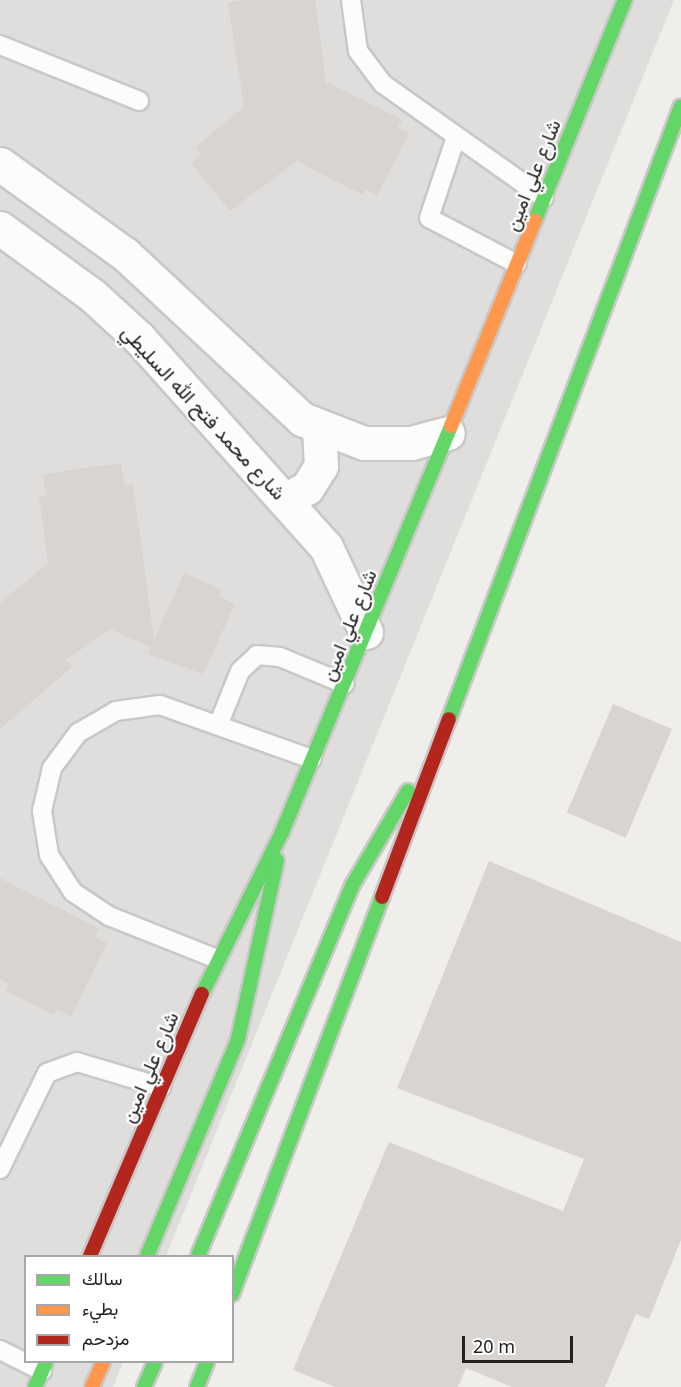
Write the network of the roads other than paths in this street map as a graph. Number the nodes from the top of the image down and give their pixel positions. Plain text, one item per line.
1 (351, 0) edge
2 (625, 0) edge
3 (0, 45) edge
4 (139, 101) dead end
5 (681, 106) edge
6 (456, 137) junction
7 (0, 164) edge
8 (544, 198) junction
9 (0, 228) edge
10 (517, 264) junction
11 (319, 429) junction
12 (448, 433) junction
13 (285, 500) junction
14 (366, 632) junction
15 (345, 684) junction
16 (219, 723) junction
17 (444, 734) junction
18 (312, 759) junction
19 (282, 832) junction
20 (217, 959) junction
21 (161, 1087) junction
22 (0, 1169) edge
23 (91, 1255) edge
24 (148, 1255) edge
25 (199, 1255) edge
26 (234, 1289) edge
27 (0, 1350) edge
28 (103, 1363) edge
29 (155, 1363) edge
30 (207, 1363) edge
31 (41, 1373) edge
32 (92, 1387) edge
33 (144, 1387) edge
34 (197, 1387) edge

1 - 6 lane
2 - 8 main road, شارع علي امين
3 - 4 lane
5 - 17 main road
6 - 8 lane
6 - 10 lane
7 - 11 street
8 - 10 main road, شارع علي امين
9 - 13 street, شارع محمد فتح الله السليطي
10 - 12 main road, شارع علي امين
11 - 12 street
11 - 13 street
12 - 14 main road, شارع علي امين
13 - 14 street, شارع محمد فتح الله السليطي
14 - 15 main road, شارع علي امين
15 - 16 lane
15 - 18 main road, شارع علي امين
16 - 18 lane
16 - 20 lane
17 - 25 main road
17 - 26 main road
18 - 19 main road, شارع علي امين
19 - 20 main road, شارع علي امين
19 - 24 main road
20 - 21 main road, شارع علي امين
21 - 22 lane
21 - 23 main road, شارع علي امين
27 - 31 lane
28 - 32 main road
29 - 33 main road
30 - 34 main road

